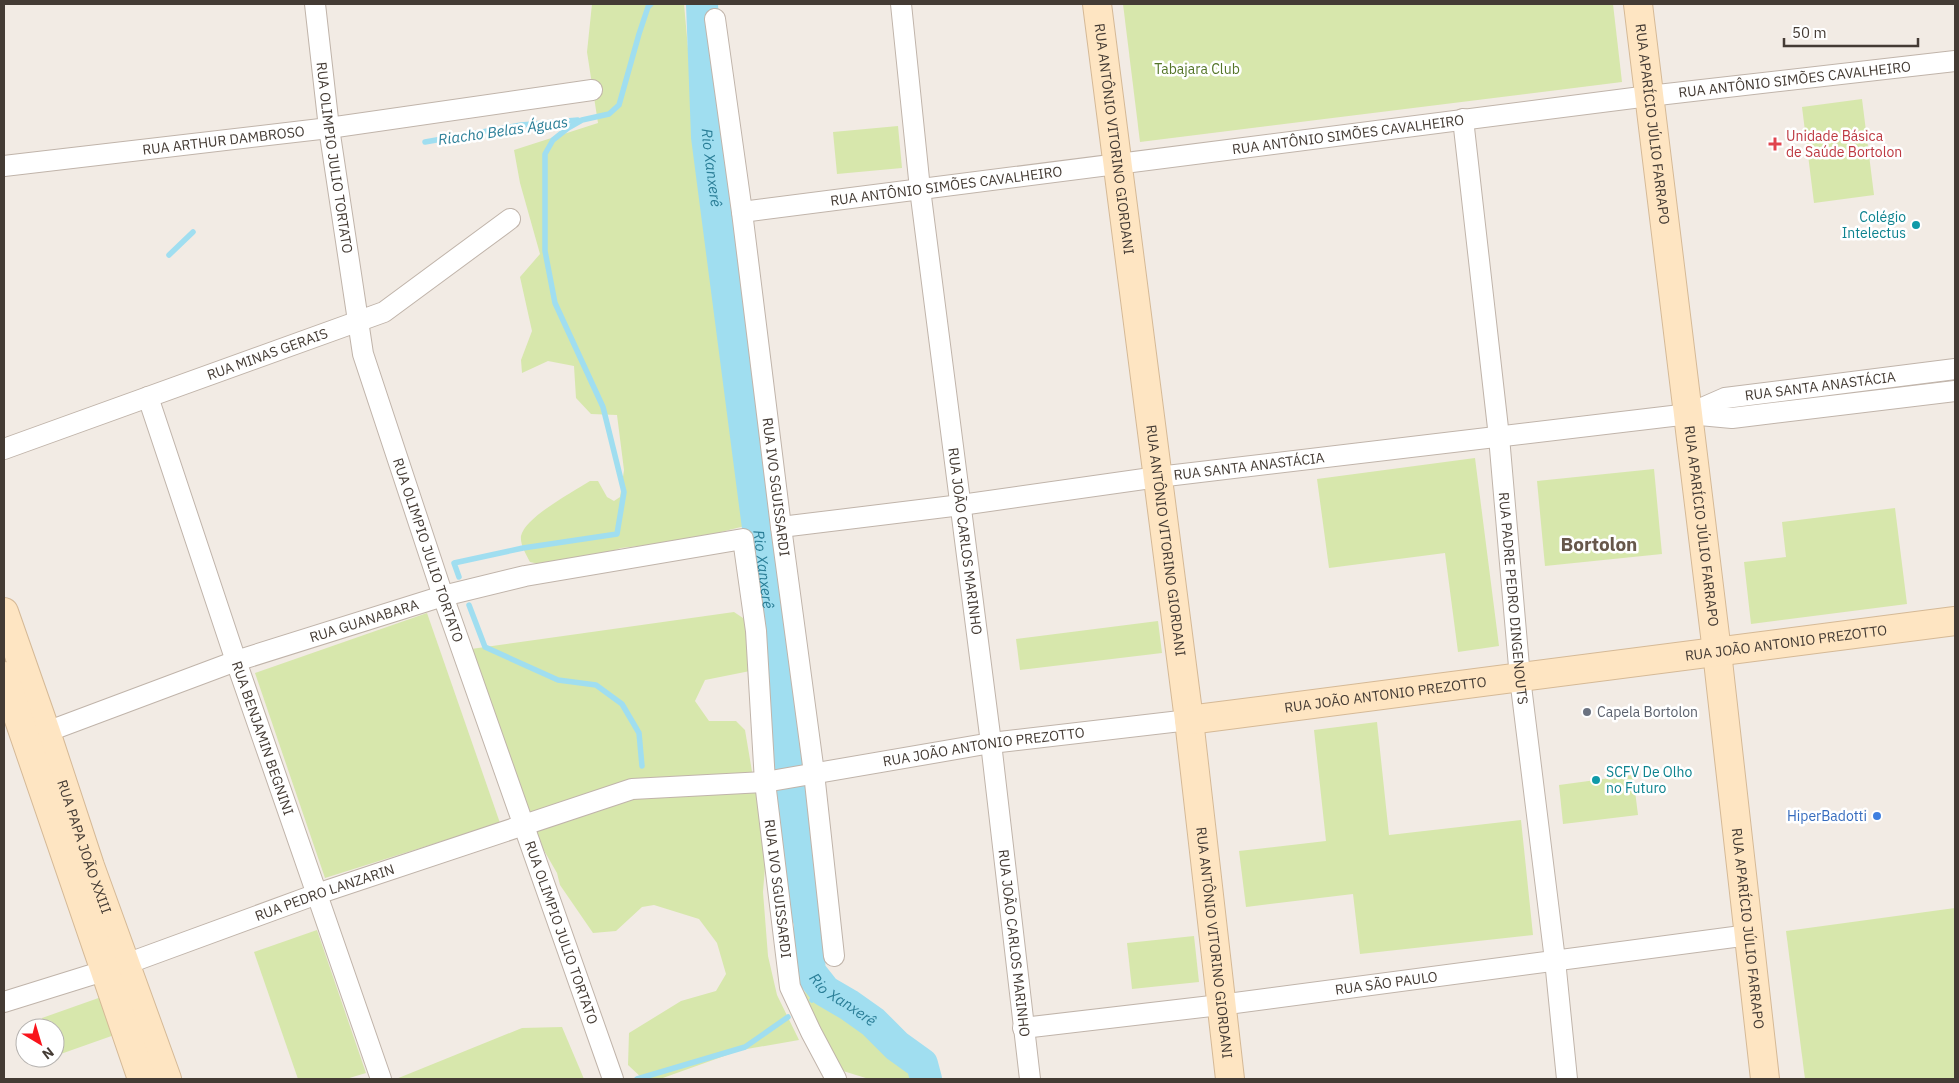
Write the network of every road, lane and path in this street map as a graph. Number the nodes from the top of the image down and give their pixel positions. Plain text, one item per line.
1 (315, 4) edge
2 (901, 4) edge
3 (1097, 4) edge
4 (1638, 4) edge
5 (715, 19) dead end
6 (1955, 61) edge
7 (592, 90) dead end
8 (1649, 96) junction
9 (1463, 119) junction
10 (329, 128) junction
11 (1118, 164) junction
12 (4, 166) edge
13 (920, 189) junction
14 (742, 212) junction
15 (510, 219) dead end
16 (357, 322) junction
17 (1955, 369) edge
18 (1874, 379) junction
19 (1796, 389) junction
20 (1955, 391) edge
21 (148, 397) junction
22 (1876, 400) junction
23 (1798, 410) junction
24 (1688, 414) junction
25 (1499, 437) junction
26 (4, 449) edge
27 (1158, 477) junction
28 (961, 505) junction
29 (781, 527) junction
30 (743, 539) joint
31 (443, 596) junction
32 (4, 612) edge
33 (1955, 621) edge
34 (1717, 652) junction
35 (236, 661) junction
36 (11, 676) edge
37 (1520, 678) junction
38 (1189, 720) junction
39 (36, 736) junction
40 (992, 744) junction
41 (791, 777) junction
42 (523, 824) junction
43 (317, 894) junction
44 (1748, 935) junction
45 (834, 956) dead end
46 (1554, 960) junction
47 (115, 967) junction
48 (4, 1002) edge
49 (1220, 1006) junction
50 (1024, 1028) junction
51 (142, 1079) edge
52 (167, 1079) edge
53 (381, 1079) edge
54 (613, 1079) edge
55 (836, 1079) edge
56 (1030, 1079) edge
57 (1230, 1079) edge
58 (1567, 1079) edge
59 (1765, 1079) edge

1 - 10 street, RUA OLIMPIO JULIO TORTATO
2 - 13 street, RUA JOÃO CARLOS MARINHO
3 - 11 street, RUA ANTÔNIO VITORINO GIORDANI
4 - 8 street, RUA APARÍCIO JÚLIO FARRAPO
5 - 14 street, RUA IVO SGUISSARDI
6 - 8 street, RUA ANTÔNIO SIMÕES CAVALHEIRO
7 - 10 street, RUA ARTHUR DAMBROSO
8 - 9 street, RUA ANTÔNIO SIMÕES CAVALHEIRO
8 - 24 street, RUA APARÍCIO JÚLIO FARRAPO
9 - 11 street, RUA ANTÔNIO SIMÕES CAVALHEIRO
9 - 25 street, RUA PADRE PEDRO DINGENOUTS
10 - 12 street, RUA ARTHUR DAMBROSO
10 - 16 street, RUA OLIMPIO JULIO TORTATO
11 - 13 street, RUA ANTÔNIO SIMÕES CAVALHEIRO
11 - 27 street, RUA ANTÔNIO VITORINO GIORDANI
13 - 14 street, RUA ANTÔNIO SIMÕES CAVALHEIRO
13 - 28 street, RUA JOÃO CARLOS MARINHO
14 - 29 street, RUA IVO SGUISSARDI
15 - 16 street, RUA MINAS GERAIS
16 - 21 street, RUA MINAS GERAIS
16 - 31 street, RUA OLIMPIO JULIO TORTATO
17 - 18 street, RUA SANTA ANASTÁCIA
18 - 19 street, RUA SANTA ANASTÁCIA
18 - 22 street
19 - 23 street
19 - 24 street, RUA SANTA ANASTÁCIA
20 - 22 street, RUA SANTA ANASTÁCIA
21 - 26 street, RUA MINAS GERAIS
21 - 35 street, RUA BENJAMIN BEGNINI
22 - 23 street, RUA SANTA ANASTÁCIA
23 - 24 street, RUA SANTA ANASTÁCIA
24 - 25 street, RUA SANTA ANASTÁCIA
24 - 34 street, RUA APARÍCIO JÚLIO FARRAPO
25 - 27 street, RUA SANTA ANASTÁCIA
25 - 37 street, RUA PADRE PEDRO DINGENOUTS
27 - 28 street, RUA SANTA ANASTÁCIA
27 - 38 street, RUA ANTÔNIO VITORINO GIORDANI
28 - 29 street, RUA SANTA ANASTÁCIA
28 - 40 street, RUA JOÃO CARLOS MARINHO
29 - 41 street, RUA IVO SGUISSARDI
30 - 31 street, RUA GUANABARA
30 - 41 street, RUA IVO SGUISSARDI
31 - 35 street, RUA GUANABARA
31 - 42 street, RUA OLIMPIO JULIO TORTATO
32 - 36 street, RUA PAPA JOÃO XXIII
33 - 34 street, RUA JOÃO ANTONIO PREZOTTO
34 - 37 street, RUA JOÃO ANTONIO PREZOTTO
34 - 44 street, RUA APARÍCIO JÚLIO FARRAPO
35 - 39 street, RUA GUANABARA
35 - 43 street, RUA BENJAMIN BEGNINI
36 - 39 street, RUA PAPA JOÃO XXIII
37 - 38 street, RUA JOÃO ANTONIO PREZOTTO
37 - 46 street, RUA PADRE PEDRO DINGENOUTS
38 - 40 street, RUA JOÃO ANTONIO PREZOTTO
38 - 49 street, RUA ANTÔNIO VITORINO GIORDANI
39 - 47 street, RUA PAPA JOÃO XXIII
40 - 41 street, RUA JOÃO ANTONIO PREZOTTO
40 - 50 street, RUA JOÃO CARLOS MARINHO
41 - 42 street, RUA JOÃO ANTONIO PREZOTTO
41 - 45 street, RUA IVO SGUISSARDI
41 - 55 street, RUA IVO SGUISSARDI
42 - 43 street, RUA PEDRO LANZARIN
42 - 54 street, RUA OLIMPIO JULIO TORTATO
43 - 47 street, RUA PEDRO LANZARIN
43 - 53 street, RUA BENJAMIN BEGNINI
44 - 46 street, RUA SÃO PAULO
44 - 59 street, RUA APARÍCIO JÚLIO FARRAPO
46 - 49 street, RUA SÃO PAULO
46 - 58 street, RUA PADRE PEDRO DINGENOUTS
47 - 48 street, RUA PEDRO LANZARIN
47 - 51 street, RUA PAPA JOÃO XXIII
47 - 52 street, RUA PAPA JOÃO XXIII
49 - 50 street, RUA SÃO PAULO
49 - 57 street, RUA ANTÔNIO VITORINO GIORDANI
50 - 56 street, RUA JOÃO CARLOS MARINHO

